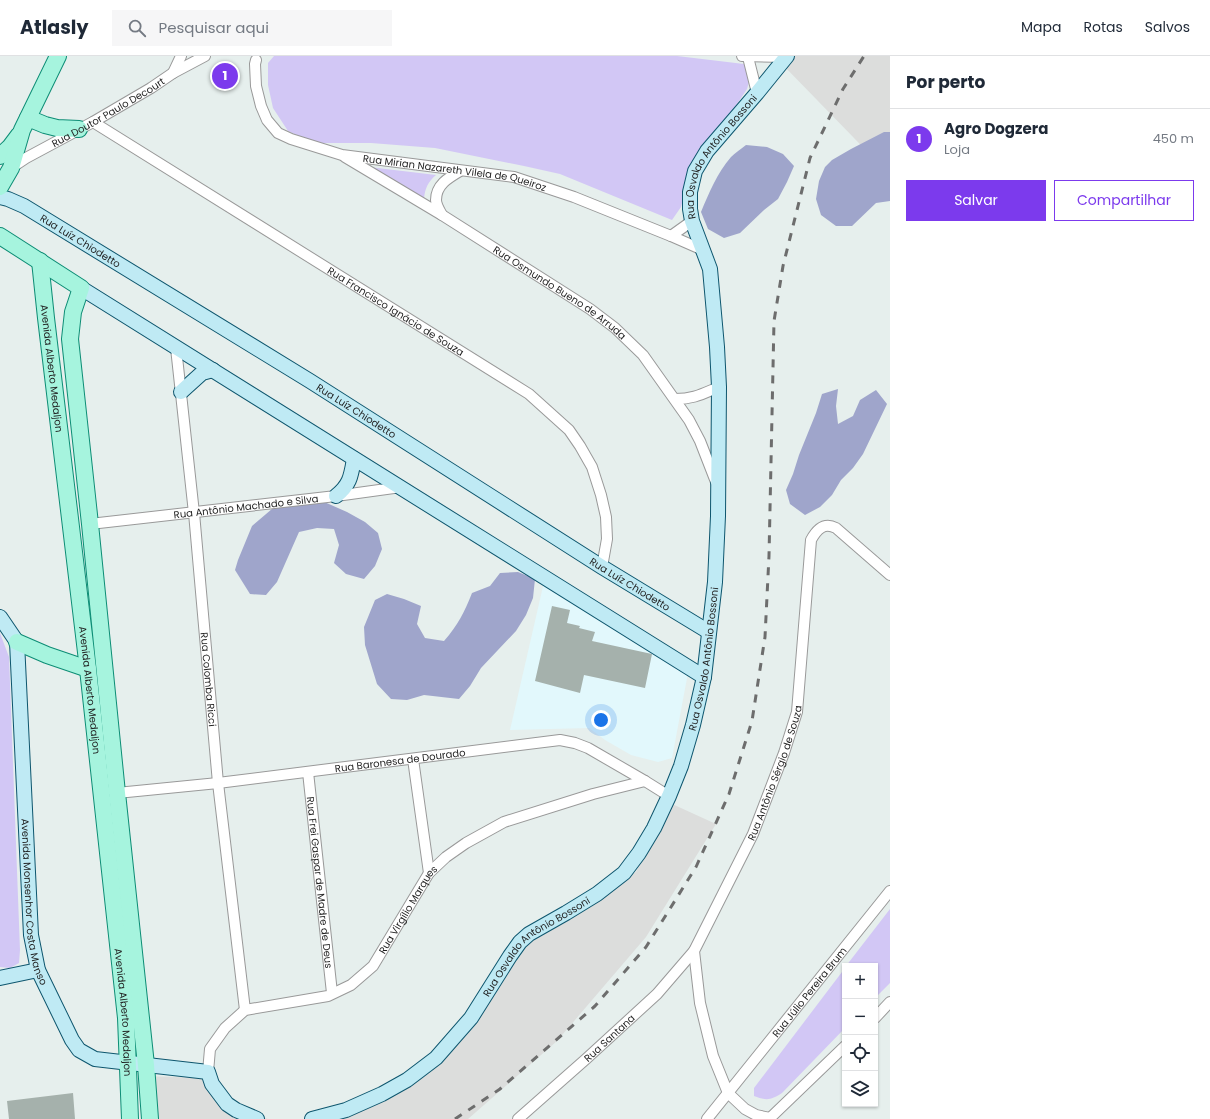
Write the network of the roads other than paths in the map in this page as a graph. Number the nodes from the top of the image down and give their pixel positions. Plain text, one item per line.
1 (58, 56) edge
2 (181, 56) edge
3 (206, 56) edge
4 (745, 56) edge
5 (255, 57) edge
6 (786, 57) edge
7 (173, 73) junction
8 (757, 93) junction
9 (93, 122) junction
10 (25, 124) junction
11 (78, 129) junction
12 (1, 155) edge
13 (342, 155) junction
14 (11, 168) junction
15 (460, 170) junction
16 (0, 187) edge
17 (0, 197) edge
18 (442, 215) junction
19 (692, 221) junction
20 (0, 236) edge
21 (671, 236) junction
22 (703, 250) junction
23 (40, 261) junction
24 (81, 288) junction
25 (176, 348) junction
26 (213, 370) junction
27 (719, 387) junction
28 (180, 392) junction
29 (675, 399) junction
30 (354, 459) junction
31 (718, 486) junction
32 (401, 488) junction
33 (336, 496) junction
34 (194, 513) junction
35 (90, 524) junction
36 (602, 567) junction
37 (890, 575) edge
38 (0, 617) edge
39 (709, 632) junction
40 (17, 642) junction
41 (88, 669) junction
42 (704, 677) junction
43 (413, 758) junction
44 (308, 772) junction
45 (645, 781) junction
46 (218, 783) junction
47 (117, 793) junction
48 (669, 796) junction
49 (429, 873) junction
50 (890, 891) edge
51 (694, 951) junction
52 (38, 970) junction
53 (0, 978) edge
54 (332, 993) junction
55 (890, 1002) edge
56 (245, 1010) junction
57 (878, 1015) edge
58 (842, 1049) edge
59 (128, 1063) junction
60 (146, 1065) junction
61 (208, 1072) junction
62 (728, 1092) junction
63 (769, 1118) edge
64 (130, 1119) edge
65 (150, 1119) edge
66 (257, 1119) edge
67 (312, 1119) edge
68 (518, 1119) edge
69 (707, 1119) edge

1 - 10 main road
2 - 7 street
3 - 7 street, Rua Doutor Paulo Decourt
4 - 6 street
4 - 8 street
5 - 13 street, Rua Mirian Nazareth Vilela de Queiroz
6 - 8 street, Rua Osvaldo Antônio Bossoni
7 - 9 street, Rua Doutor Paulo Decourt
8 - 19 street, Rua Osvaldo Antônio Bossoni
9 - 11 street, Rua Doutor Paulo Decourt
9 - 36 street, Rua Francisco Ignácio de Souza
10 - 11 main road
10 - 12 main road
10 - 14 main road
11 - 14 street, Rua Doutor Paulo Decourt
13 - 15 street, Rua Mirian Nazareth Vilela de Queiroz
13 - 18 street, Rua Osmundo Bueno de Arruda
14 - 16 main road
15 - 18 street
15 - 21 street, Rua Mirian Nazareth Vilela de Queiroz
17 - 36 street, Rua Luíz Chiodetto
18 - 29 street, Rua Osmundo Bueno de Arruda
19 - 21 street
19 - 22 street, Rua Osvaldo Antônio Bossoni
20 - 23 main road
21 - 22 street, Rua Mirian Nazareth Vilela de Queiroz
22 - 27 street, Rua Osvaldo Antônio Bossoni
23 - 24 main road
23 - 41 main road, Avenida Alberto Medaljon
24 - 25 street
24 - 35 main road, Avenida Alberto Medaljon
25 - 26 street
25 - 28 street, Rua Colomba Ricci
26 - 28 street
26 - 30 street
27 - 29 street
27 - 31 street, Rua Osvaldo Antônio Bossoni
28 - 34 street, Rua Colomba Ricci
29 - 31 street, Rua Osmundo Bueno de Arruda
30 - 32 street
30 - 33 street
31 - 39 street, Rua Osvaldo Antônio Bossoni
32 - 33 street, Rua Antônio Machado e Silva
32 - 42 street
33 - 34 street, Rua Antônio Machado e Silva
34 - 35 street, Rua Antônio Machado e Silva
34 - 46 street, Rua Colomba Ricci
35 - 47 main road, Avenida Alberto Medaljon
36 - 39 street, Rua Luíz Chiodetto
37 - 51 street, Rua Antônio Sérgio de Souza
38 - 40 street
39 - 42 street, Rua Osvaldo Antônio Bossoni
40 - 41 main road
40 - 52 street, Avenida Monsenhor Costa Manso
41 - 59 main road, Avenida Alberto Medaljon
42 - 48 street, Rua Osvaldo Antônio Bossoni
43 - 44 street, Rua Baronesa de Dourado
43 - 45 street, Rua Baronesa de Dourado
43 - 49 street
44 - 46 street, Rua Baronesa de Dourado
44 - 54 street, Rua Frei Gaspar de Madre de Deus
45 - 48 street, Rua Baronesa de Dourado
45 - 49 street, Rua Virgílio Marques
46 - 47 street, Rua Baronesa de Dourado
46 - 56 street, Rua Colomba Ricci
47 - 60 main road, Avenida Alberto Medaljon
48 - 67 street, Rua Osvaldo Antônio Bossoni
49 - 54 street, Rua Virgílio Marques
50 - 62 street, Rua Júlio Pereira Brum
51 - 62 street
51 - 68 street, Rua Santana
52 - 53 street
52 - 59 street, Avenida Monsenhor Costa Manso
54 - 56 street, Rua Virgílio Marques
55 - 57 street
56 - 61 street
58 - 63 street
59 - 60 street, Avenida Monsenhor Costa Manso
59 - 64 main road, Avenida Alberto Medaljon
60 - 61 street, Avenida Monsenhor Costa Manso
60 - 65 main road, Avenida Alberto Medaljon
61 - 66 street
62 - 63 street
62 - 69 street, Rua Júlio Pereira Brum

